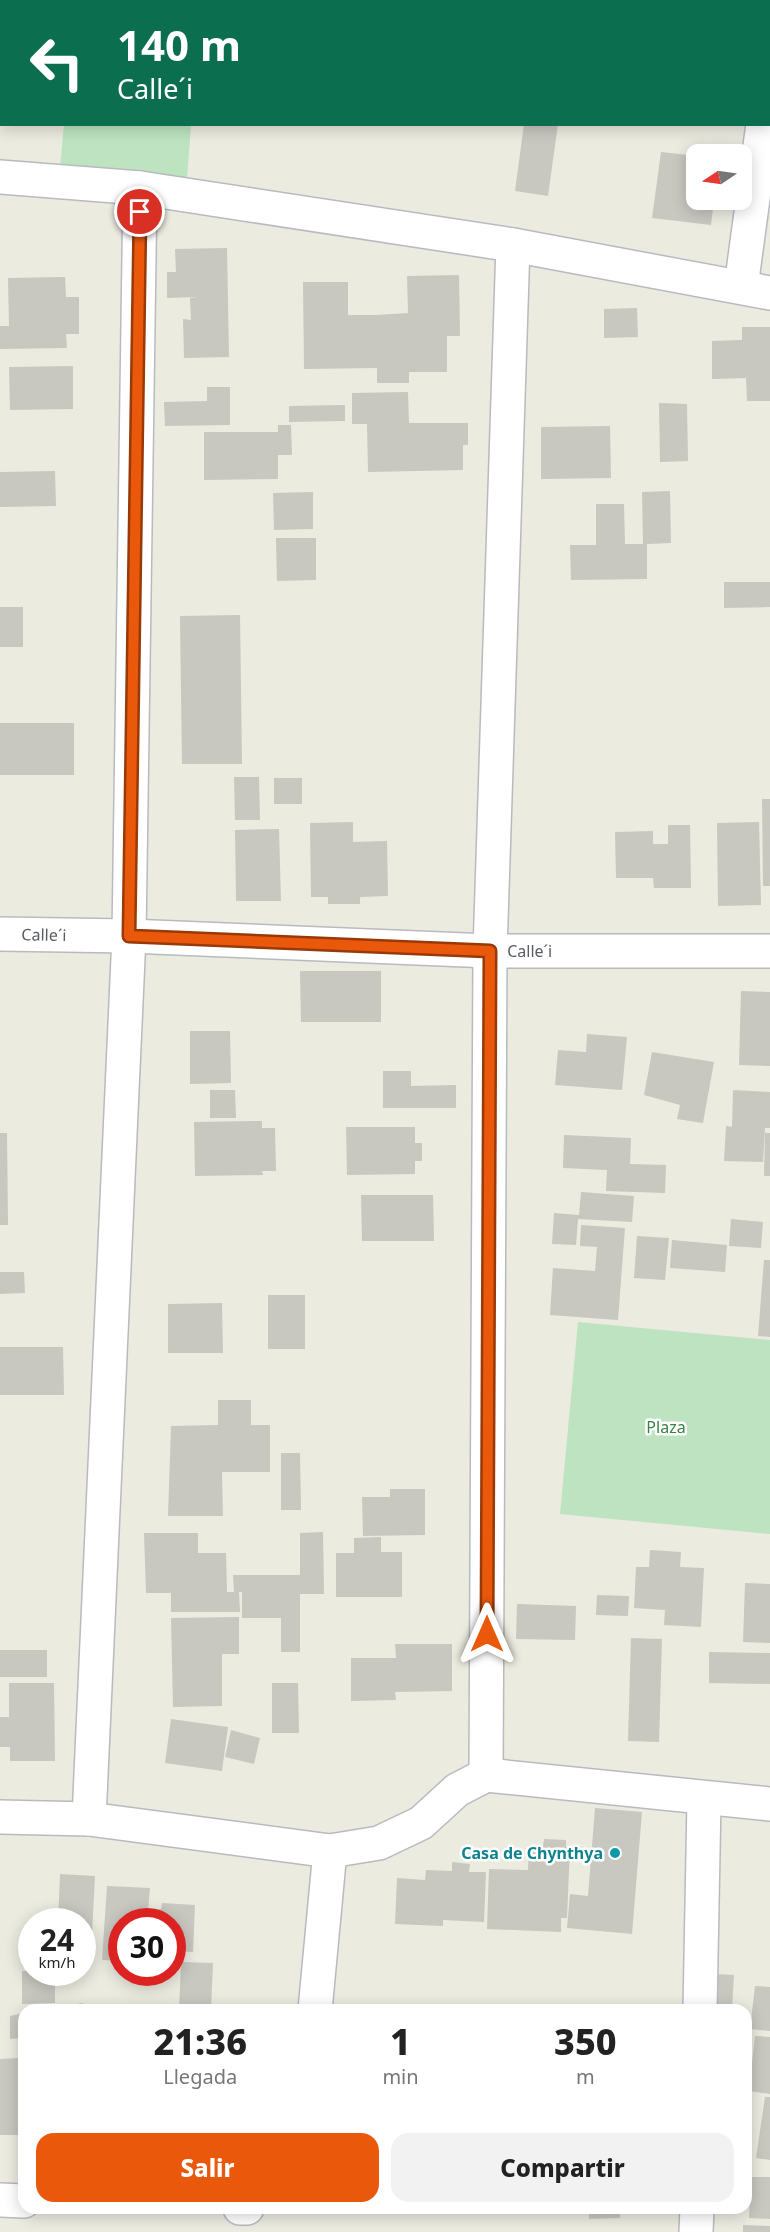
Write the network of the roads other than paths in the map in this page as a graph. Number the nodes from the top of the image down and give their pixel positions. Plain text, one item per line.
1 (763, 126) edge
2 (0, 177) edge
3 (140, 188) junction
4 (513, 245) junction
5 (756, 290) edge
6 (0, 934) edge
7 (129, 936) junction
8 (490, 951) junction
9 (770, 951) edge
10 (486, 1775) junction
11 (704, 1800) junction
12 (770, 1804) edge
13 (0, 1816) edge
14 (89, 1818) junction
15 (330, 1851) junction
16 (316, 2004) edge
17 (700, 2004) edge
18 (0, 2200) edge
19 (18, 2201) edge
20 (697, 2214) edge
21 (696, 2232) edge

1 - 5 street
2 - 3 street
3 - 4 street
3 - 7 street
4 - 5 street
4 - 8 street
6 - 7 street, Calle´i
7 - 8 street, Calle´i
7 - 14 street
8 - 9 street, Calle´i
8 - 10 street
10 - 11 street
10 - 15 street
11 - 12 street
11 - 17 street
13 - 14 street
14 - 15 street
15 - 16 street
18 - 19 street
20 - 21 street

